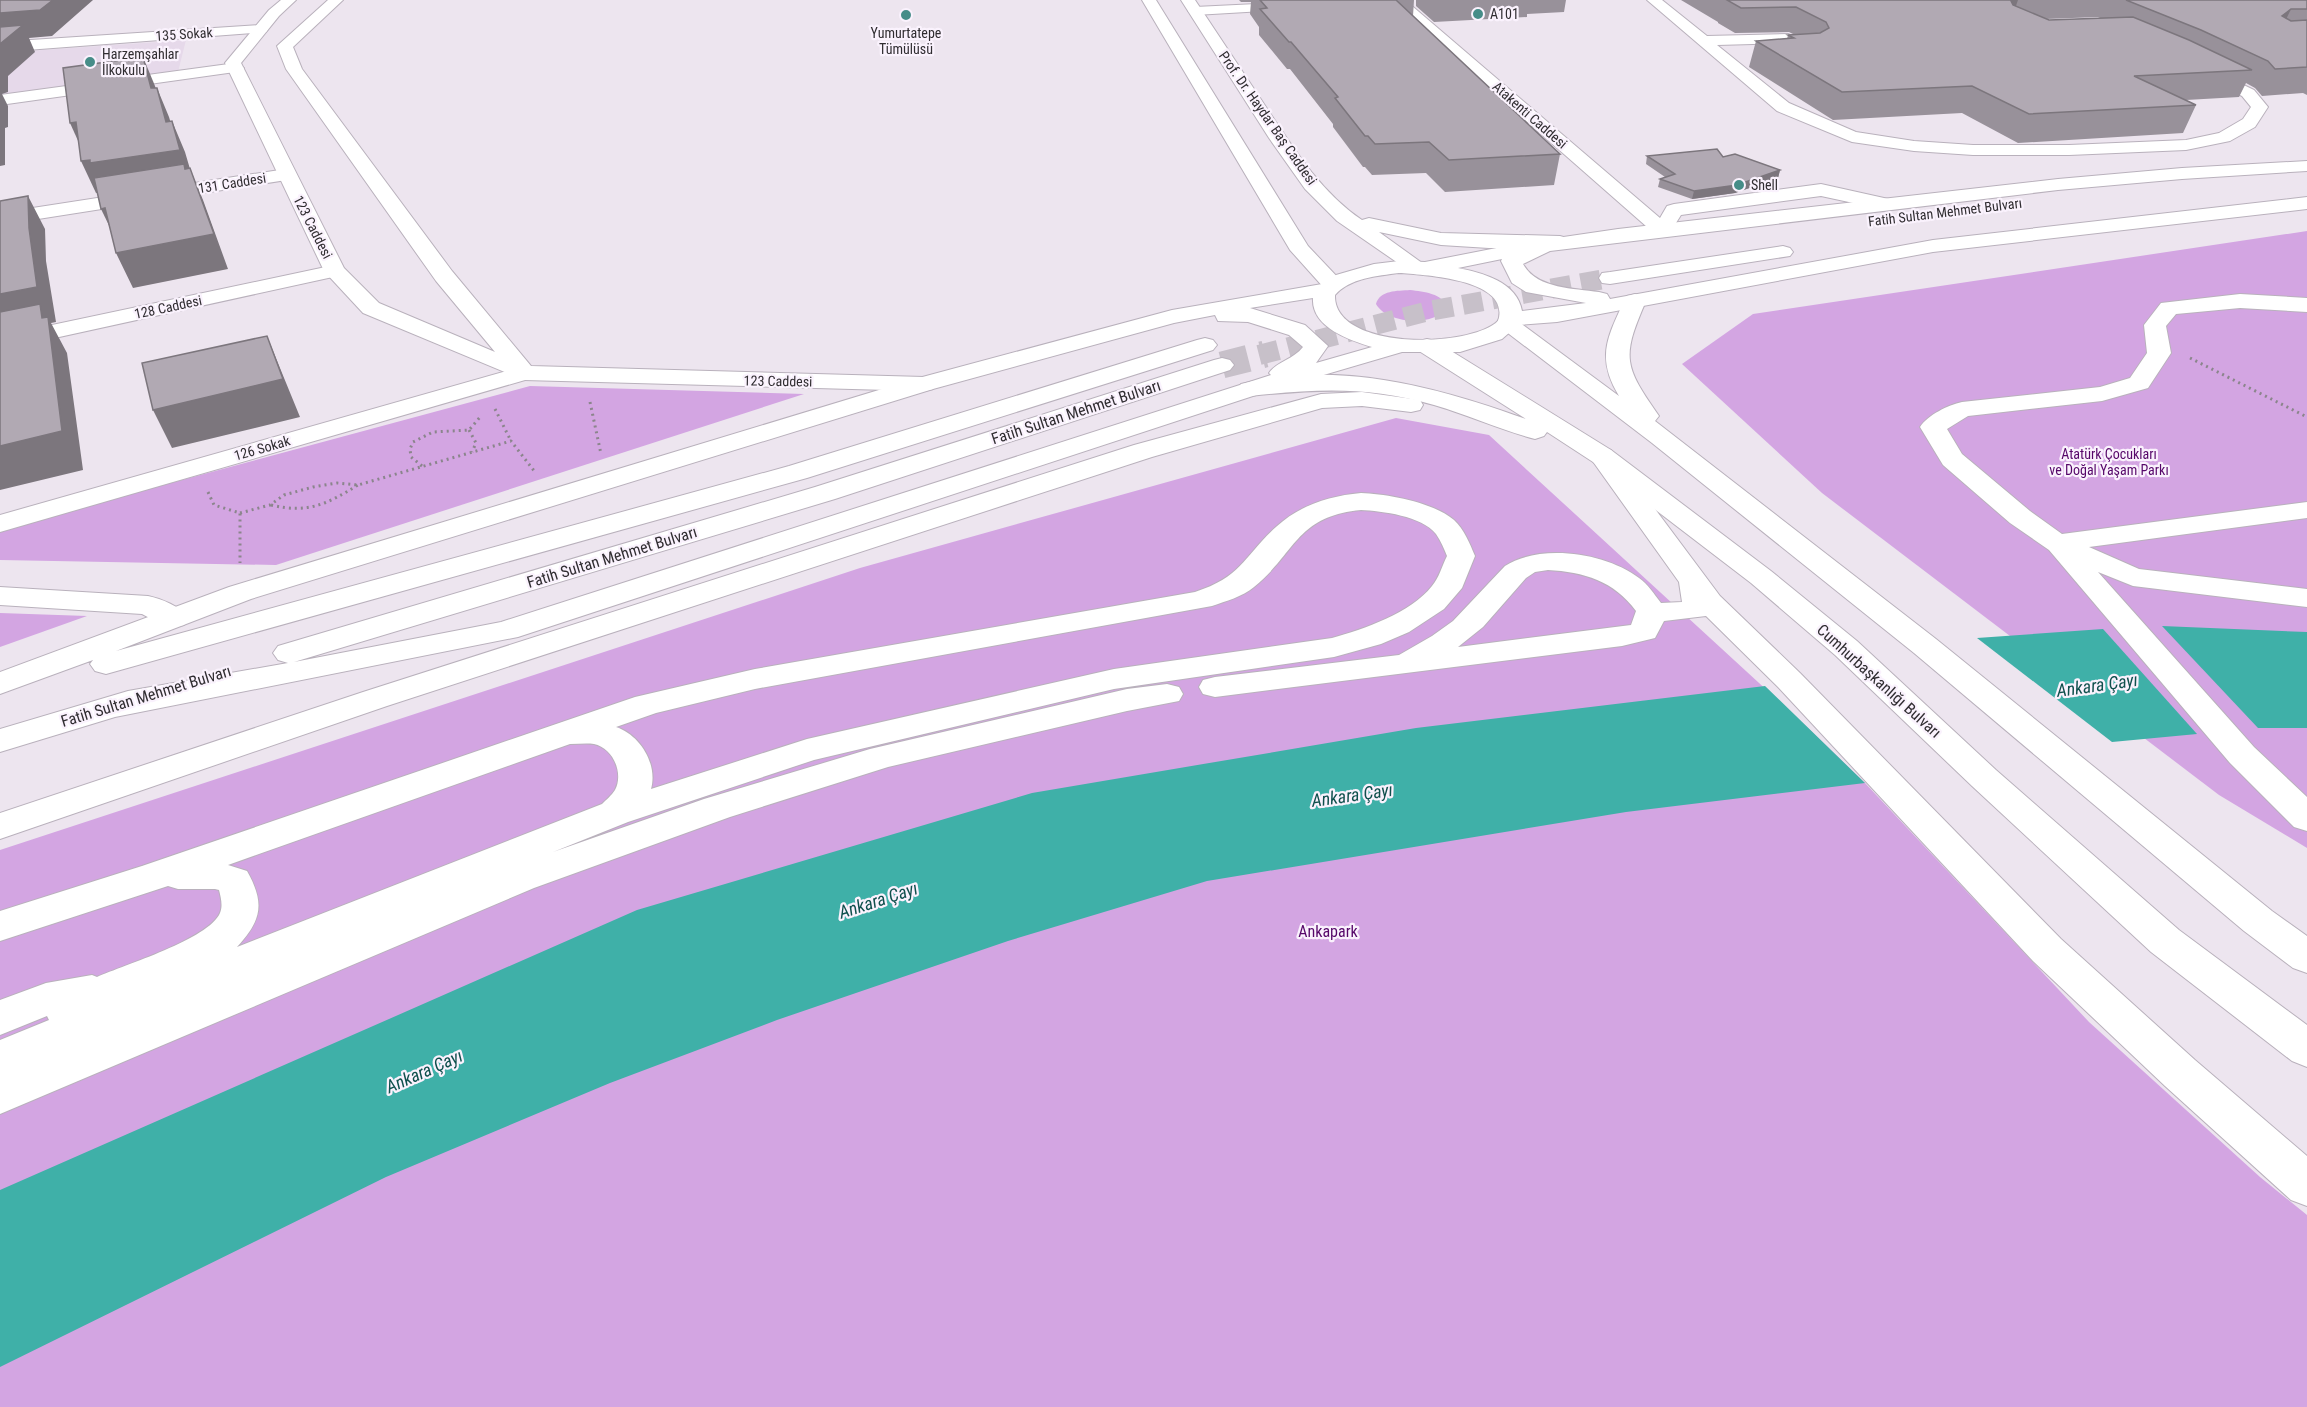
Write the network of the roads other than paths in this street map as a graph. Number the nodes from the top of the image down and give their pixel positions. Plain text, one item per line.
1 (289, 0) edge
2 (336, 0) edge
3 (1149, 0) edge
4 (1416, 0) edge
5 (1654, 0) edge
6 (1391, 1) edge
7 (1191, 5) edge
8 (1313, 5) edge
9 (261, 29) junction
10 (1704, 41) junction
11 (0, 47) edge
12 (1721, 56) junction
13 (2184, 61) edge
14 (236, 68) junction
15 (0, 100) edge
16 (2307, 166) edge
17 (2307, 173) edge
18 (286, 175) junction
19 (2307, 193) edge
20 (2307, 203) edge
21 (1344, 217) junction
22 (0, 219) edge
23 (1662, 230) junction
24 (1861, 240) dead end
25 (1560, 242) junction
26 (1680, 247) dead end
27 (1804, 248) dead end
28 (1423, 268) junction
29 (335, 271) junction
30 (1610, 278) tunnel mouth
31 (1331, 287) junction
32 (1635, 301) junction
33 (2307, 305) edge
34 (1172, 317) junction
35 (1509, 321) junction
36 (0, 343) edge
37 (1415, 346) junction
38 (524, 373) junction
39 (924, 384) junction
40 (1250, 389) junction
41 (1411, 405) dead end
42 (1661, 438) junction
43 (1600, 455) junction
44 (2307, 510) edge
45 (0, 524) edge
46 (2056, 543) junction
47 (1694, 581) junction
48 (0, 596) edge
49 (2307, 598) edge
50 (1651, 610) junction
51 (173, 618) junction
52 (1405, 664) junction
53 (0, 684) edge
54 (0, 693) edge
55 (107, 708) junction
56 (567, 732) junction
57 (0, 741) edge
58 (615, 813) junction
59 (2307, 818) edge
60 (0, 826) edge
61 (155, 876) junction
62 (0, 926) edge
63 (2307, 957) edge
64 (111, 988) junction
65 (0, 1018) edge
66 (0, 1041) edge
67 (2307, 1049) edge
68 (0, 1058) edge
69 (0, 1095) edge
70 (2307, 1185) edge

1 - 9 main road
2 - 38 main road
3 - 31 main road
4 - 6 main road
5 - 10 main road
6 - 23 main road, Atakenti Caddesi
7 - 8 main road
7 - 21 main road, Prof. Dr. Haydar Baş Caddesi
9 - 11 main road, 135 Sokak
9 - 14 main road
10 - 12 main road
10 - 12 main road
12 - 13 main road
14 - 15 main road
14 - 18 main road, 123 Caddesi
16 - 23 main road
17 - 26 main road, Fatih Sultan Mehmet Bulvarı
18 - 22 main road, 131 Caddesi
18 - 29 main road, 123 Caddesi
19 - 24 main road, Fatih Sultan Mehmet Bulvarı
20 - 32 main road
21 - 25 main road
21 - 28 main road, Prof. Dr. Haydar Baş Caddesi
23 - 25 main road
25 - 28 main road
25 - 32 main road
27 - 30 main road
28 - 31 main road
28 - 35 main road
29 - 36 main road, 128 Caddesi
29 - 38 main road, 123 Caddesi
31 - 34 main road
31 - 37 main road
32 - 35 main road
32 - 42 main road
33 - 46 main road
34 - 39 main road
34 - 40 main road
35 - 37 main road
35 - 42 main road
37 - 40 main road
37 - 43 main road, Cumhurbaşkanlığı Bulvarı
38 - 39 main road, 123 Caddesi
38 - 45 main road, 126 Sokak
39 - 51 main road
40 - 43 main road
40 - 55 main road
41 - 60 main road
42 - 63 main road
43 - 47 main road
43 - 67 main road, Cumhurbaşkanlığı Bulvarı
44 - 46 main road
46 - 49 main road
46 - 59 main road
47 - 50 main road
47 - 70 main road
48 - 51 main road
50 - 52 main road
50 - 52 main road
51 - 53 main road
52 - 69 main road
54 - 55 main road, Fatih Sultan Mehmet Bulvarı
55 - 57 main road, Fatih Sultan Mehmet Bulvarı
56 - 58 main road
56 - 58 main road
56 - 61 main road
58 - 68 main road
61 - 62 main road
61 - 64 main road
64 - 65 main road
64 - 66 main road

